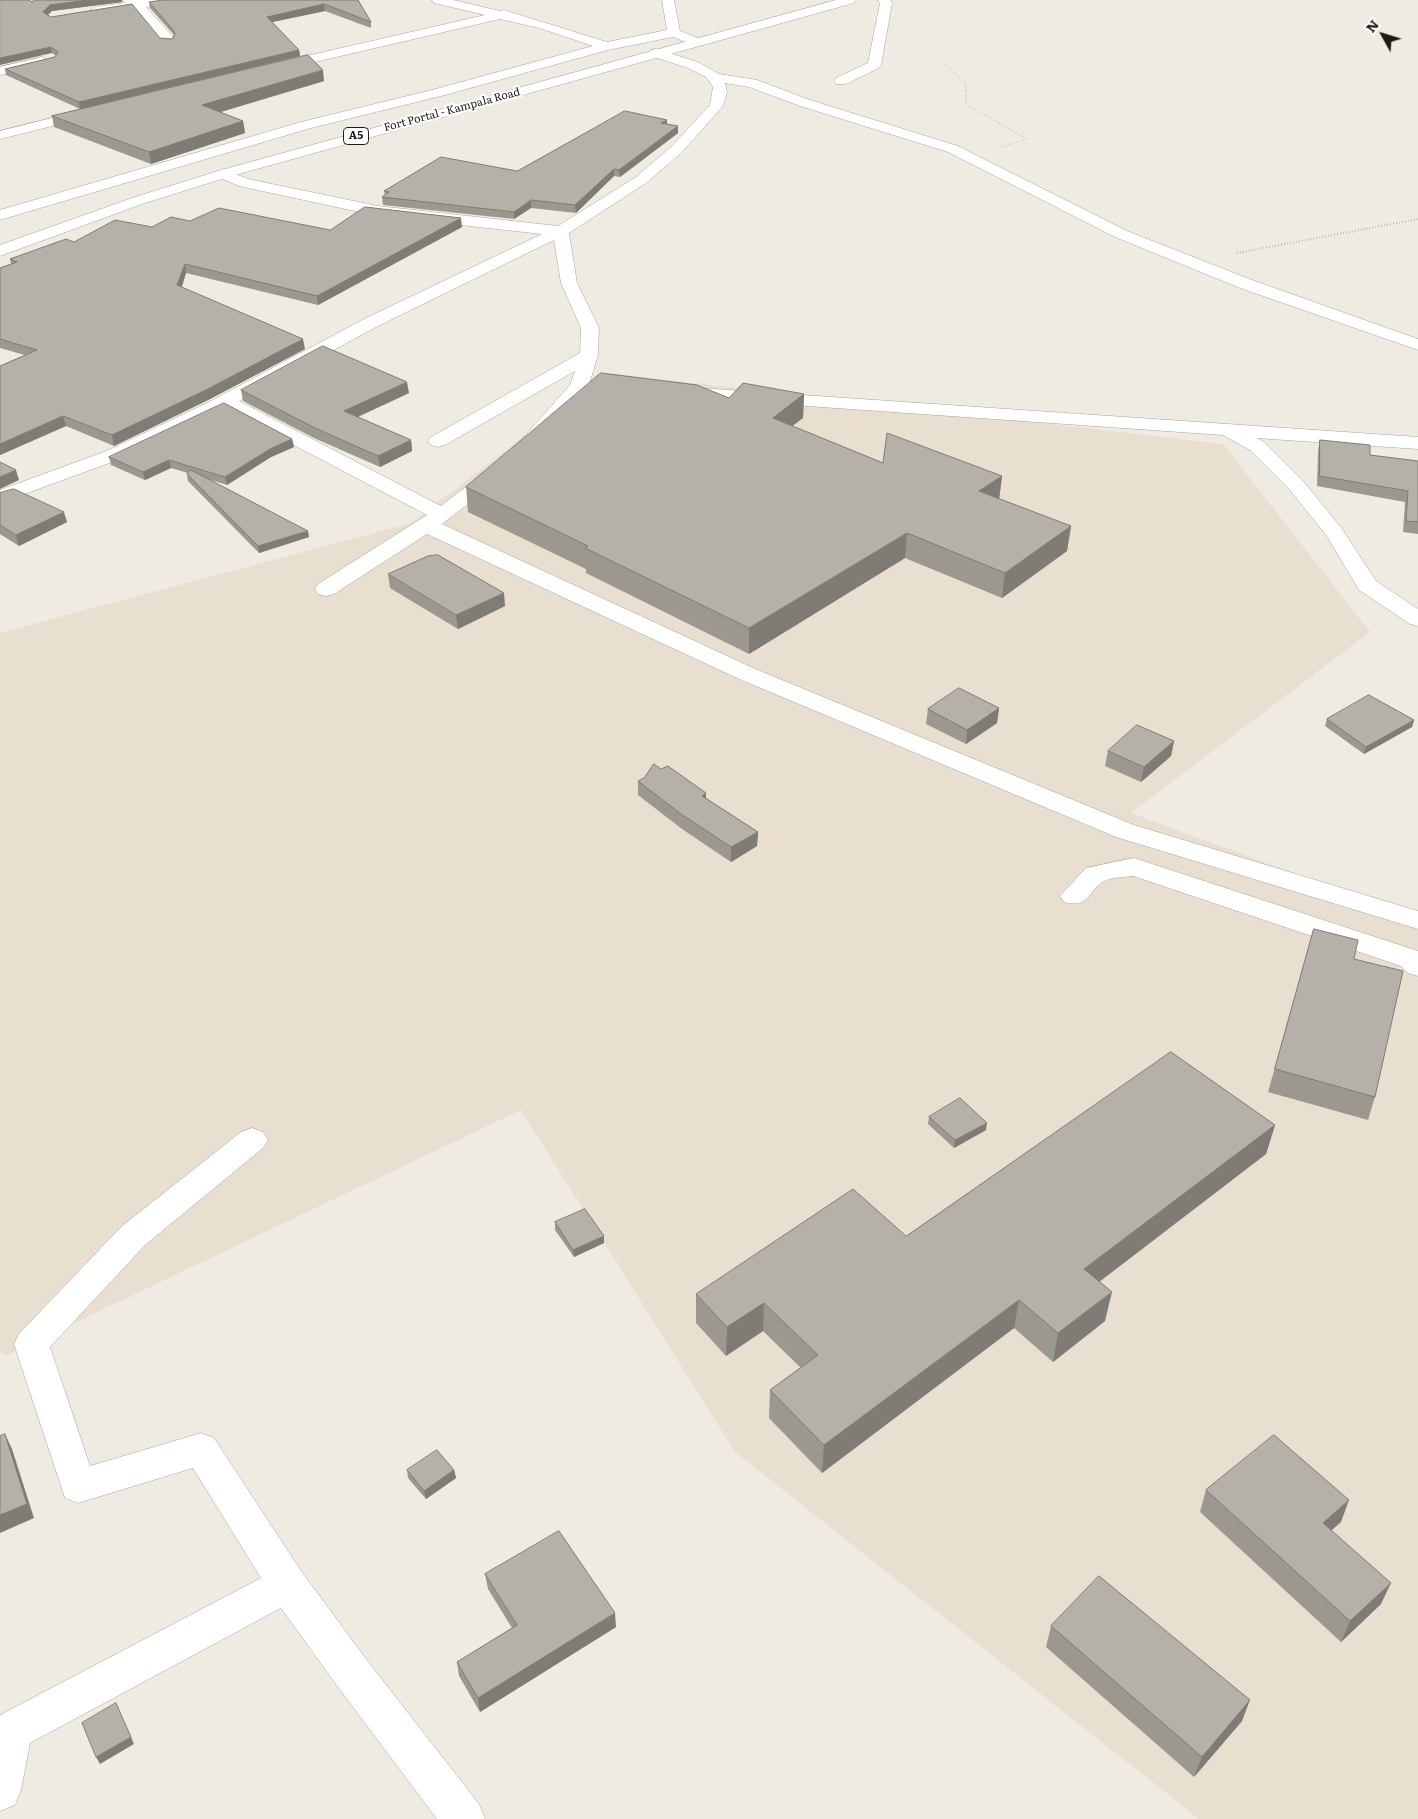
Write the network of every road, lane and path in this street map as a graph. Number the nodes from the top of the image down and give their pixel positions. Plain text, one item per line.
1 (167, 0) edge
2 (438, 0) edge
3 (668, 0) edge
4 (850, 0) edge
5 (884, 0) edge
6 (133, 2) edge
7 (80, 13) edge
8 (504, 14) junction
9 (674, 33) junction
10 (168, 40) edge
11 (696, 42) junction
12 (606, 46) junction
13 (656, 53) junction
14 (51, 59) edge
15 (944, 64) dead end
16 (262, 70) edge
17 (0, 71) edge
18 (716, 78) junction
19 (841, 80) dead end
20 (102, 109) edge
21 (0, 135) edge
22 (996, 150) dead end
23 (223, 174) junction
24 (0, 215) edge
25 (1418, 219) edge
26 (561, 231) junction
27 (0, 251) edge
28 (1233, 254) dead end
29 (1418, 345) edge
30 (589, 355) junction
31 (579, 386) junction
32 (639, 390) edge
33 (669, 392) edge
34 (225, 401) junction
35 (1227, 430) junction
36 (438, 441) dead end
37 (1418, 442) edge
38 (522, 450) edge
39 (508, 463) edge
40 (0, 497) edge
41 (434, 520) junction
42 (326, 589) dead end
43 (1418, 619) edge
44 (1074, 896) dead end
45 (1418, 920) edge
46 (1418, 966) edge
47 (252, 1140) dead end
48 (288, 1584) junction
49 (6, 1734) edge
50 (0, 1790) edge
51 (464, 1819) edge

1 - 6 street
2 - 8 street
3 - 9 street
4 - 11 street, Fort Portal - Kampala Road / A5
5 - 19 street
6 - 7 street
6 - 10 street
8 - 12 street
8 - 16 street
9 - 11 street
9 - 12 street
11 - 13 street, Fort Portal - Kampala Road / A5
12 - 24 street
13 - 18 street
13 - 23 street, Fort Portal - Kampala Road / A5
14 - 17 street
15 - 22 path
18 - 26 street
18 - 29 street
20 - 21 street
23 - 26 street
23 - 27 street, Fort Portal - Kampala Road / A5
25 - 28 path
26 - 30 street
26 - 34 street
30 - 31 street
30 - 36 street
31 - 32 street
31 - 38 street
33 - 35 street
34 - 40 street
34 - 41 street
35 - 37 street
35 - 43 street
39 - 41 street
41 - 42 street
41 - 45 street
44 - 46 street
47 - 48 street
48 - 49 street
48 - 51 street
49 - 50 street

